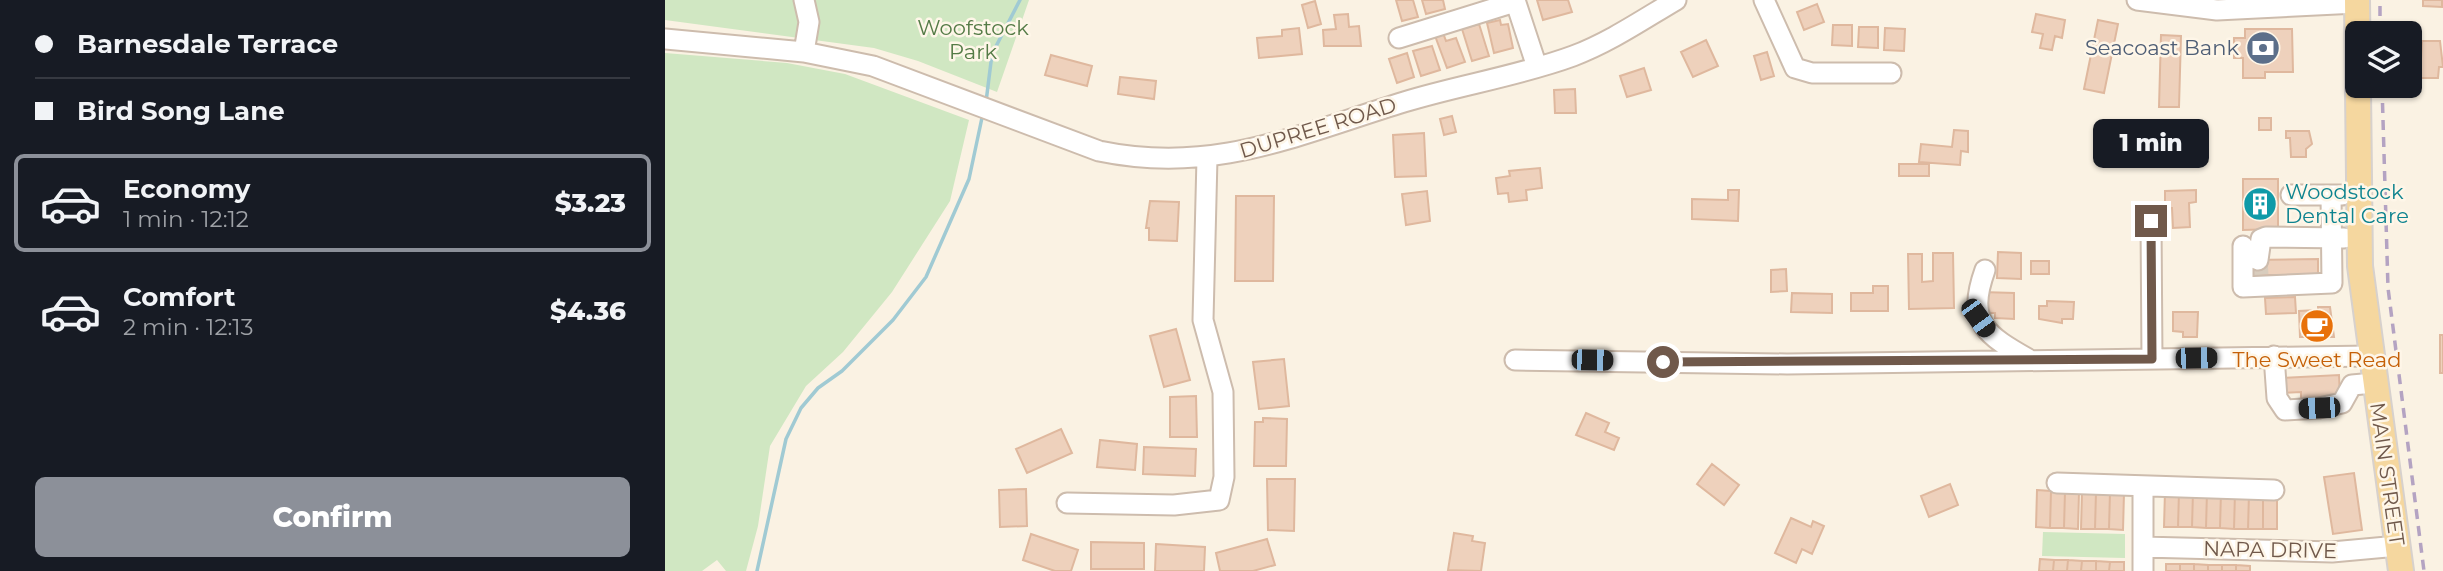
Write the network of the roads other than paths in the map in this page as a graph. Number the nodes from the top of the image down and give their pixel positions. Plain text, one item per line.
1 (804, 0) edge
2 (1764, 0) edge
3 (2137, 0) edge
4 (1515, 1) edge
5 (1668, 2) edge
6 (2357, 2) edge
7 (1399, 38) dead end
8 (665, 39) edge
9 (804, 52) junction
10 (1537, 66) junction
11 (1891, 73) dead end
12 (1207, 158) junction
13 (2291, 195) dead end
14 (2330, 195) junction
15 (2357, 195) junction
16 (2151, 221) dead end
17 (2359, 237) junction
18 (2332, 238) junction
19 (2243, 246) dead end
20 (1985, 270) dead end
21 (2259, 274) junction
22 (2274, 356) junction
23 (2370, 356) junction
24 (2152, 359) junction
25 (1514, 360) dead end
26 (2031, 360) junction
27 (2374, 383) junction
28 (2057, 483) dead end
29 (2143, 486) junction
30 (2274, 490) dead end
31 (1067, 503) dead end
32 (2397, 546) junction
33 (2143, 547) junction
34 (2143, 571) edge
35 (2401, 571) edge

1 - 9 street
2 - 11 street
3 - 6 street
4 - 7 street
4 - 10 street
5 - 10 street, DUPREE ROAD
6 - 15 main road, MAIN STREET
8 - 9 street, DUPREE ROAD
9 - 12 street, DUPREE ROAD
10 - 12 street, DUPREE ROAD
12 - 31 street
13 - 14 street
14 - 15 street
14 - 18 street
15 - 17 main road, MAIN STREET
16 - 24 street
17 - 18 street
17 - 23 main road, MAIN STREET
18 - 21 street
18 - 21 street
19 - 21 street
20 - 26 street
22 - 23 street
22 - 24 street
22 - 27 street
23 - 27 main road, MAIN STREET
24 - 26 street
25 - 26 street
27 - 32 main road, MAIN STREET
28 - 29 street
29 - 30 street
29 - 33 street
32 - 33 street, NAPA DRIVE
32 - 35 main road, MAIN STREET
33 - 34 street

